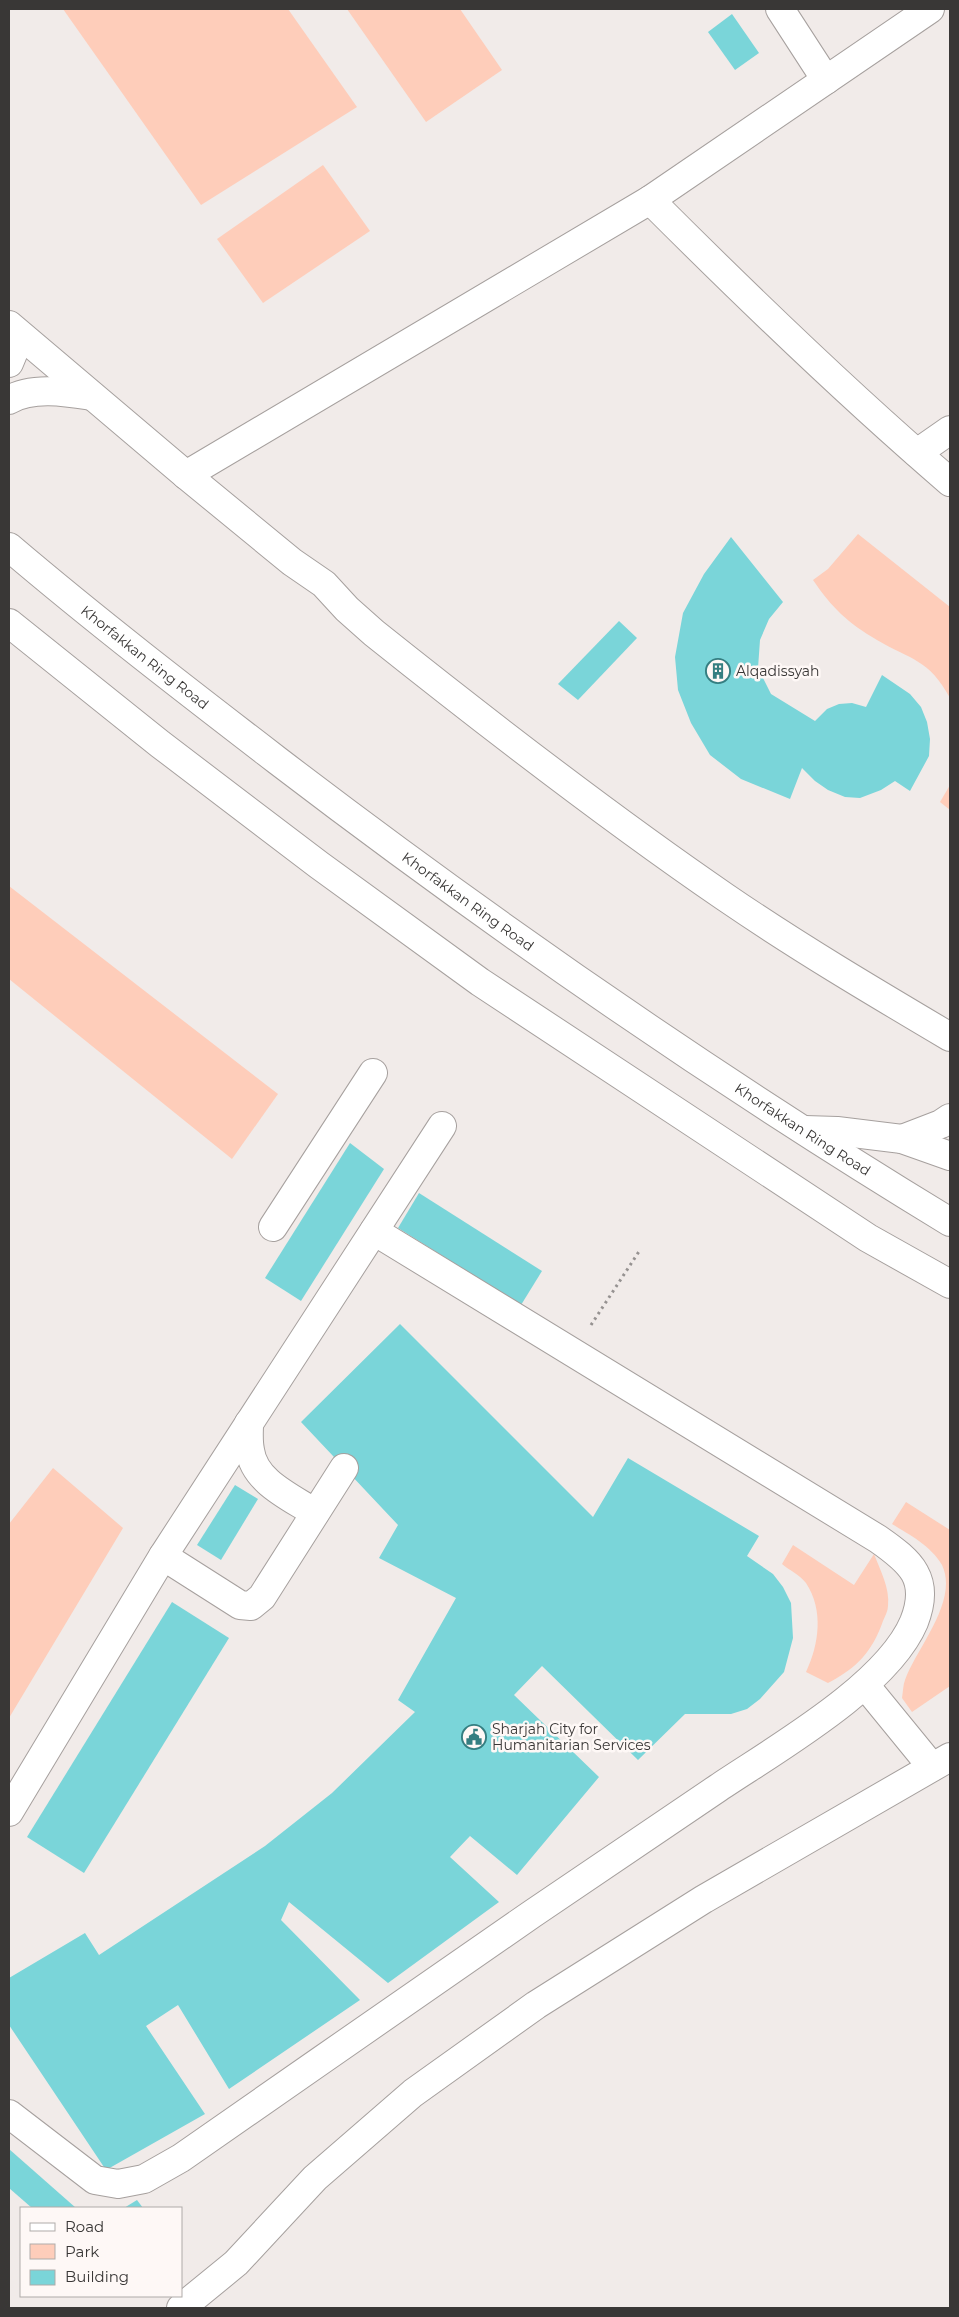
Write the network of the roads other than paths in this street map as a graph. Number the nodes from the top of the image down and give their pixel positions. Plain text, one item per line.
1 (780, 9) edge
2 (930, 9) edge
3 (826, 80) junction
4 (650, 200) junction
5 (9, 325) edge
6 (9, 333) edge
7 (9, 363) edge
8 (92, 396) junction
9 (9, 400) edge
10 (950, 430) edge
11 (917, 454) junction
12 (186, 475) junction
13 (950, 482) edge
14 (9, 547) edge
15 (9, 623) edge
16 (9, 639) edge
17 (61, 664) junction
18 (950, 1037) edge
19 (372, 1073) dead end
20 (950, 1118) edge
21 (442, 1126) dead end
22 (803, 1130) junction
23 (902, 1139) junction
24 (950, 1156) edge
25 (950, 1222) edge
26 (273, 1227) dead end
27 (374, 1231) junction
28 (950, 1284) edge
29 (249, 1423) junction
30 (344, 1468) dead end
31 (315, 1513) junction
32 (163, 1556) junction
33 (865, 1684) junction
34 (945, 1761) edge
35 (9, 1812) edge
36 (9, 2114) edge
37 (181, 2308) edge

1 - 3 main road
2 - 3 main road
3 - 4 main road
4 - 11 main road
4 - 12 main road
5 - 8 main road
6 - 7 main road
8 - 9 main road
8 - 12 main road
10 - 11 main road
11 - 13 main road
12 - 18 main road
14 - 22 main road, Khorfakkan Ring Road
15 - 17 main road
16 - 17 main road
17 - 28 main road
19 - 26 main road
20 - 23 main road
21 - 27 main road
22 - 23 main road
22 - 25 main road, Khorfakkan Ring Road
23 - 24 main road
27 - 29 main road
27 - 33 main road
29 - 31 main road
29 - 32 main road
30 - 31 main road
31 - 32 main road
32 - 35 main road
33 - 34 main road
33 - 36 main road
34 - 37 main road

